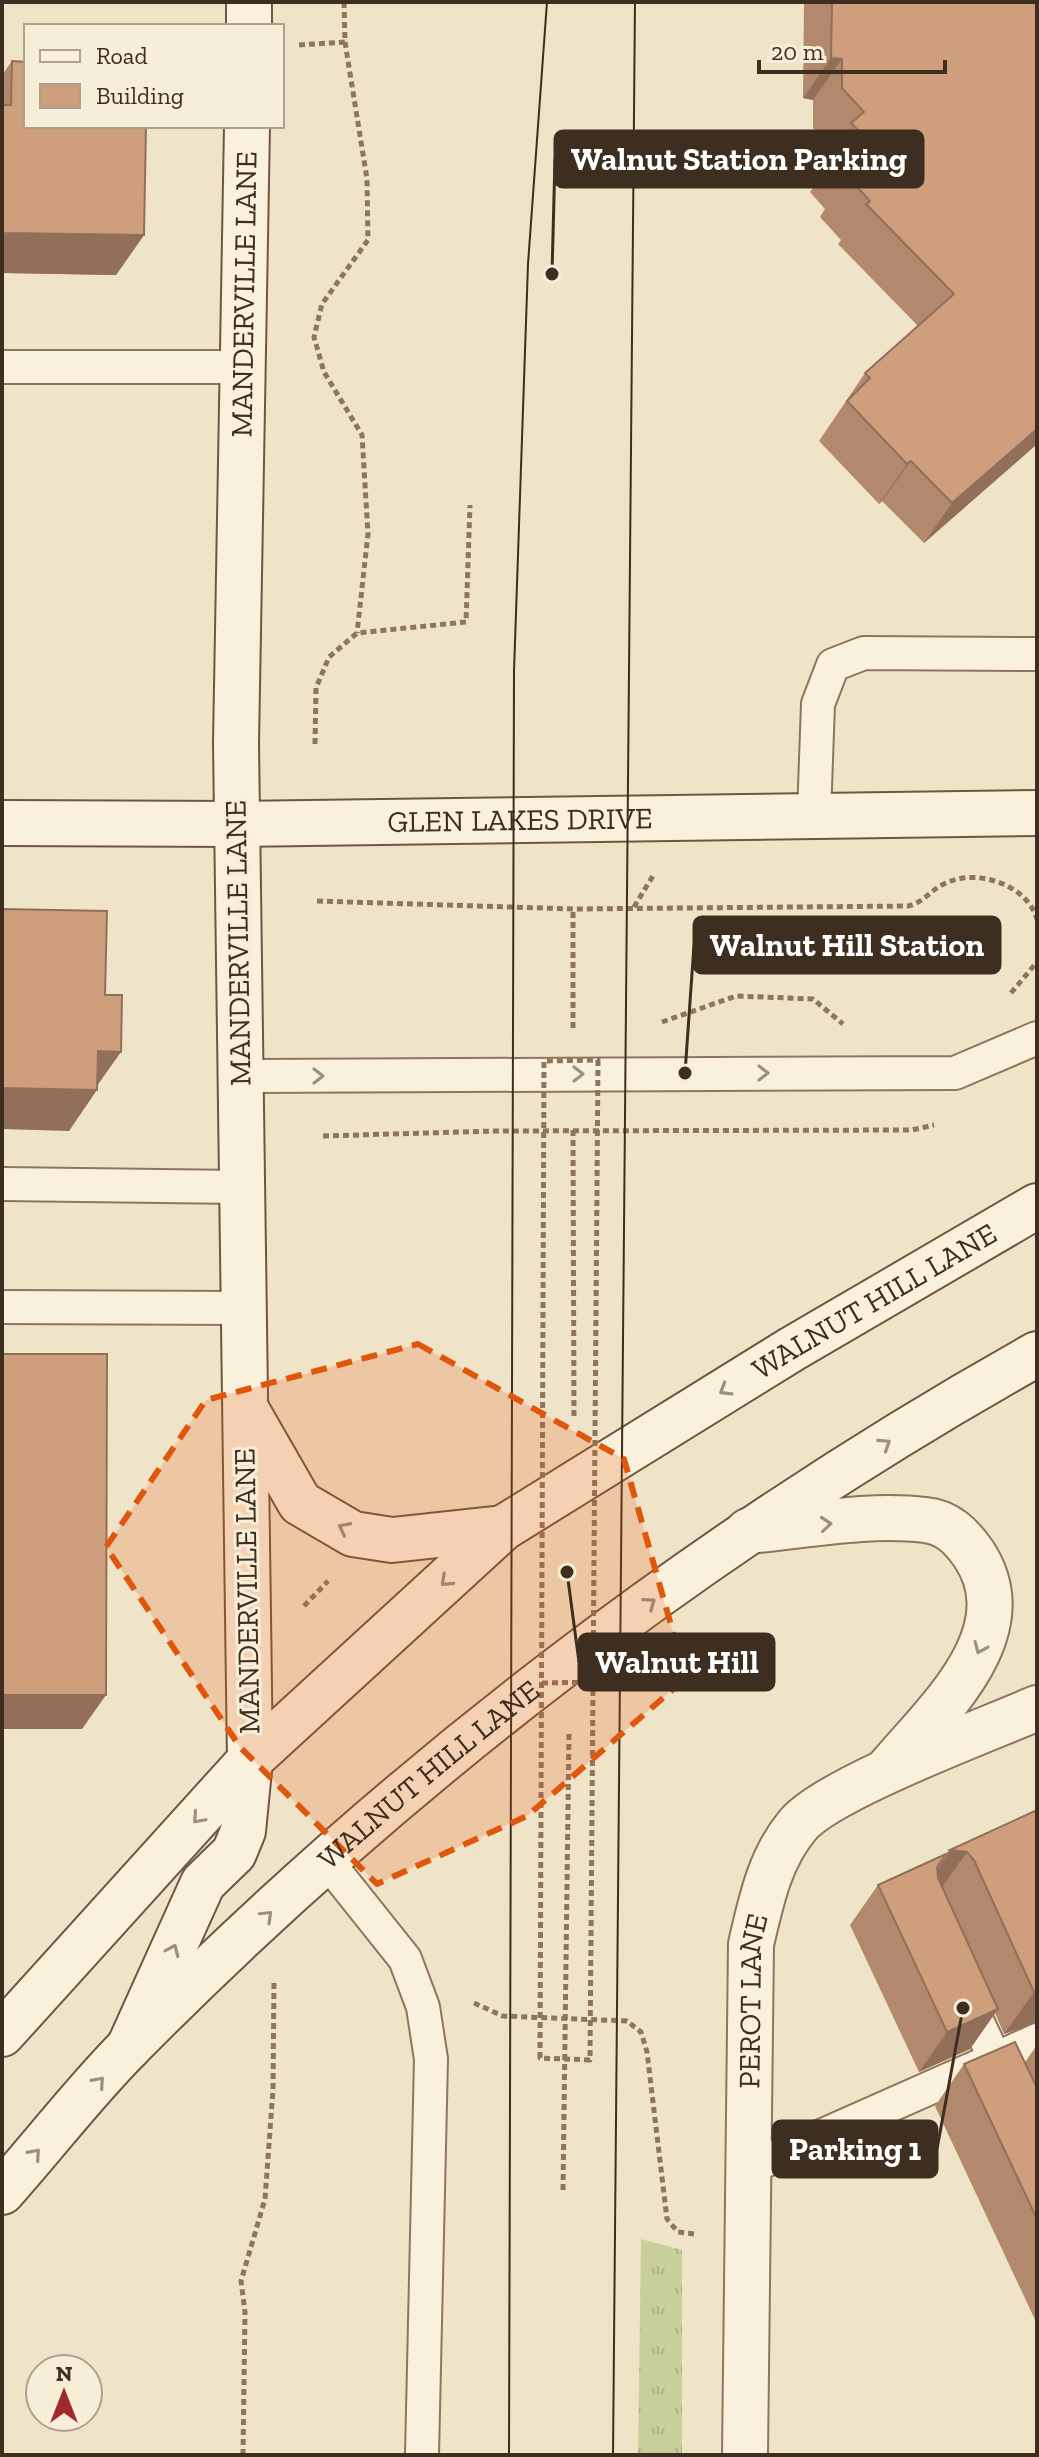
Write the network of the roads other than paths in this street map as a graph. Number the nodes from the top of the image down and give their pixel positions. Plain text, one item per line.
1 (249, 2) edge
2 (249, 24) edge
3 (247, 128) edge
4 (2, 367) edge
5 (240, 367) junction
6 (1037, 654) edge
7 (1037, 813) edge
8 (814, 815) junction
9 (2, 823) edge
10 (237, 824) junction
11 (1037, 1038) edge
12 (240, 1076) junction
13 (2, 1184) edge
14 (240, 1187) junction
15 (1037, 1206) edge
16 (2, 1307) edge
17 (242, 1308) junction
18 (1037, 1354) edge
19 (243, 1403) junction
20 (503, 1528) junction
21 (748, 1531) junction
22 (1037, 1708) edge
23 (250, 1760) junction
24 (881, 1777) junction
25 (326, 1860) junction
26 (951, 1964) edge
27 (2, 2034) edge
28 (1037, 2040) edge
29 (129, 2047) junction
30 (995, 2059) junction
31 (1037, 2147) edge
32 (749, 2168) junction
33 (2, 2192) edge
34 (422, 2455) edge
35 (745, 2455) edge

1 - 2 street
3 - 5 street, MANDERVILLE LANE
4 - 5 lane
5 - 10 street, MANDERVILLE LANE
6 - 8 lane
7 - 8 street, GLEN LAKES DRIVE
8 - 10 street, GLEN LAKES DRIVE
9 - 10 street, GLEN LAKES DRIVE
10 - 12 street, MANDERVILLE LANE
12 -> 11 lane
12 - 14 street, MANDERVILLE LANE
13 - 14 lane
14 - 17 street, MANDERVILLE LANE
15 -> 20 street, WALNUT HILL LANE
16 - 17 lane
17 - 19 street, MANDERVILLE LANE
21 -> 18 street, WALNUT HILL LANE
20 -> 19 street
19 - 23 street, MANDERVILLE LANE
20 -> 23 street, WALNUT HILL LANE
21 -> 24 street
25 -> 21 street, WALNUT HILL LANE
22 - 24 street, PEROT LANE
23 -> 27 street, WALNUT HILL LANE
29 -> 23 street, MANDERVILLE LANE
24 - 32 street, PEROT LANE
29 -> 25 street, WALNUT HILL LANE
25 - 34 lane
26 - 30 lane
28 - 30 lane
33 -> 29 street, WALNUT HILL LANE
30 - 31 lane
30 - 32 lane
32 - 35 street, PEROT LANE

